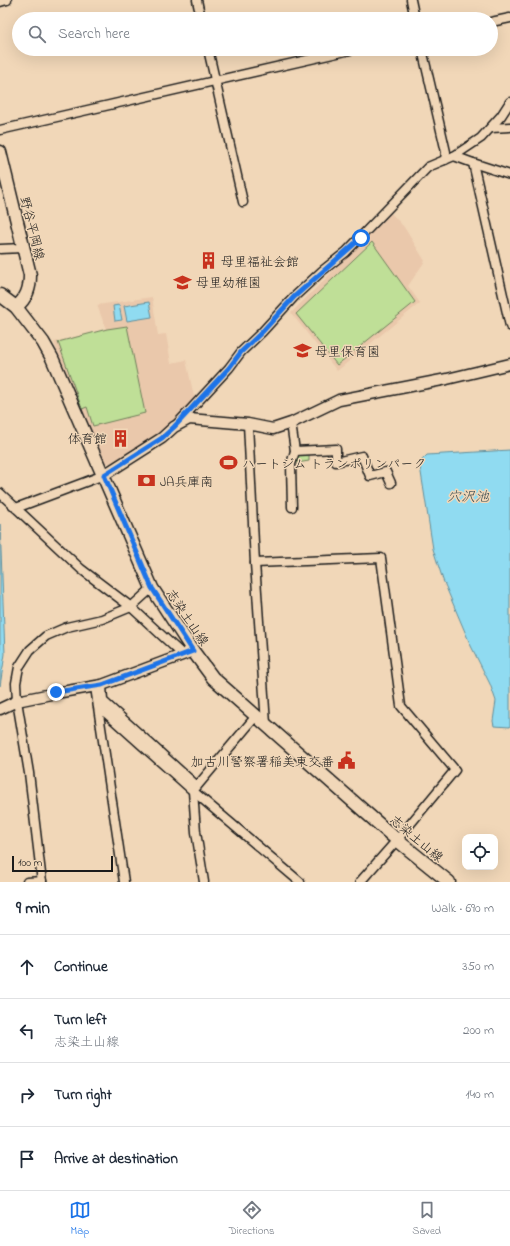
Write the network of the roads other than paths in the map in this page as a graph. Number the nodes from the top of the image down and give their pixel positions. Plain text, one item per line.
1 (7, 0) edge
2 (196, 0) edge
3 (411, 0) edge
4 (0, 2) edge
5 (199, 12) edge
6 (414, 12) edge
7 (510, 18) edge
8 (498, 21) edge
9 (210, 56) edge
10 (323, 56) edge
11 (424, 56) edge
12 (215, 80) junction
13 (510, 102) edge
14 (510, 127) edge
15 (491, 128) junction
16 (0, 130) edge
17 (0, 152) edge
18 (454, 156) junction
19 (445, 160) junction
20 (473, 163) junction
21 (510, 175) edge
22 (5, 192) edge
23 (243, 202) dead end
24 (23, 248) junction
25 (0, 249) edge
26 (0, 295) edge
27 (16, 307) junction
28 (510, 326) edge
29 (510, 364) edge
30 (291, 423) junction
31 (248, 424) junction
32 (174, 427) junction
33 (295, 451) junction
34 (104, 475) junction
35 (391, 483) dead end
36 (0, 494) edge
37 (292, 507) dead end
38 (16, 508) junction
39 (255, 563) junction
40 (152, 588) junction
41 (131, 607) junction
42 (188, 653) junction
43 (99, 686) junction
44 (17, 701) junction
45 (98, 706) junction
46 (0, 709) edge
47 (256, 716) junction
48 (266, 724) junction
49 (195, 788) junction
50 (397, 840) junction
51 (27, 882) edge
52 (42, 882) edge
53 (124, 882) edge
54 (204, 882) edge
55 (300, 882) edge
56 (360, 882) edge
57 (449, 882) edge

1 - 4 street
2 - 5 street
3 - 6 street
7 - 8 street
9 - 12 street
10 - 12 street
11 - 19 street
12 - 16 street
12 - 23 street
13 - 15 street
14 - 15 street
15 - 18 street
17 - 22 main road, 野谷平岡線
18 - 19 street
18 - 20 street
19 - 32 street
20 - 21 street
20 - 28 street
22 - 24 main road, 野谷平岡線
24 - 25 street
24 - 27 main road, 野谷平岡線
26 - 27 main road, 志染土山線
27 - 34 main road, 志染土山線
29 - 30 street
30 - 31 street
30 - 33 street
31 - 32 street
31 - 39 street
32 - 34 street
33 - 35 street
33 - 37 street
34 - 38 street
34 - 40 main road, 志染土山線
36 - 38 street
38 - 41 street
39 - 48 street
39 - 50 street
40 - 41 street
40 - 42 main road, 志染土山線
41 - 42 street
41 - 44 street
42 - 43 street
42 - 47 main road, 志染土山線
43 - 44 street
43 - 45 street
43 - 49 street
44 - 46 street
44 - 52 street
45 - 49 street
45 - 53 street
47 - 48 main road, 志染土山線
47 - 49 street
48 - 50 main road, 志染土山線
49 - 54 street
49 - 55 street
50 - 56 street
50 - 57 main road, 志染土山線
51 - 52 street

